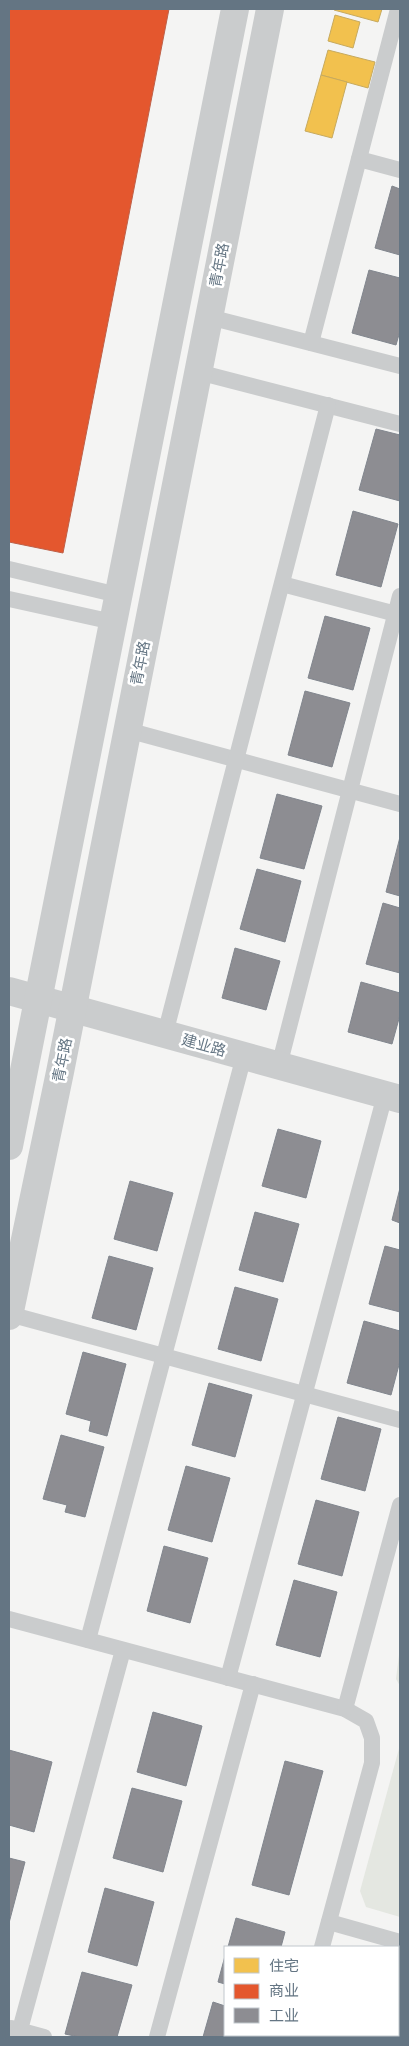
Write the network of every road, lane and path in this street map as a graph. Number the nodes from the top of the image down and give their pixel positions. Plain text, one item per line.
1 (235, 9) edge
2 (270, 9) edge
3 (398, 9) edge
4 (359, 159) junction
5 (400, 170) edge
6 (209, 317) junction
7 (311, 343) junction
8 (400, 366) edge
9 (198, 372) junction
10 (328, 405) junction
11 (400, 424) edge
12 (9, 569) edge
13 (282, 584) junction
14 (118, 595) junction
15 (400, 596) edge
16 (9, 599) edge
17 (398, 614) edge
18 (113, 622) junction
19 (127, 730) junction
20 (236, 760) junction
21 (350, 790) junction
22 (400, 804) edge
23 (9, 991) edge
24 (38, 999) junction
25 (72, 1008) junction
26 (165, 1034) junction
27 (244, 1056) junction
28 (278, 1066) junction
29 (392, 1097) edge
30 (9, 1146) edge
31 (9, 1315) edge
32 (164, 1356) junction
33 (304, 1394) junction
34 (400, 1420) edge
35 (400, 1505) edge
36 (397, 1527) edge
37 (9, 1619) edge
38 (88, 1640) junction
39 (123, 1650) junction
40 (228, 1678) junction
41 (253, 1684) junction
42 (346, 1709) junction
43 (328, 1922) junction
44 (400, 1942) edge
45 (322, 1946) edge
46 (15, 2032) edge
47 (44, 2037) edge
48 (157, 2037) edge

1 - 14 street
2 - 6 street, 青年路
3 - 4 lane
4 - 5 lane
4 - 7 lane
6 - 7 lane
6 - 9 street, 青年路
7 - 8 lane
9 - 10 lane
9 - 19 street, 青年路
10 - 11 lane
10 - 13 lane
12 - 14 lane
13 - 17 lane
13 - 20 lane
14 - 18 street
15 - 17 lane
16 - 18 lane
17 - 21 lane
18 - 24 street
19 - 20 lane
19 - 25 street, 青年路
20 - 21 lane
20 - 26 lane
21 - 22 lane
21 - 28 lane
23 - 24 street, 建业路
24 - 25 street, 建业路
24 - 30 street
25 - 26 street, 建业路
25 - 31 street, 青年路
26 - 27 street, 建业路
27 - 28 street, 建业路
27 - 32 lane
28 - 29 street, 建业路
29 - 33 lane
31 - 32 lane
32 - 33 lane
32 - 38 lane
33 - 34 lane
33 - 40 lane
35 - 36 lane
36 - 42 lane
37 - 38 lane
38 - 39 lane
39 - 40 lane
39 - 46 lane
40 - 41 lane
41 - 42 lane
41 - 48 lane
42 - 43 lane
43 - 44 lane
43 - 45 lane
46 - 47 lane

